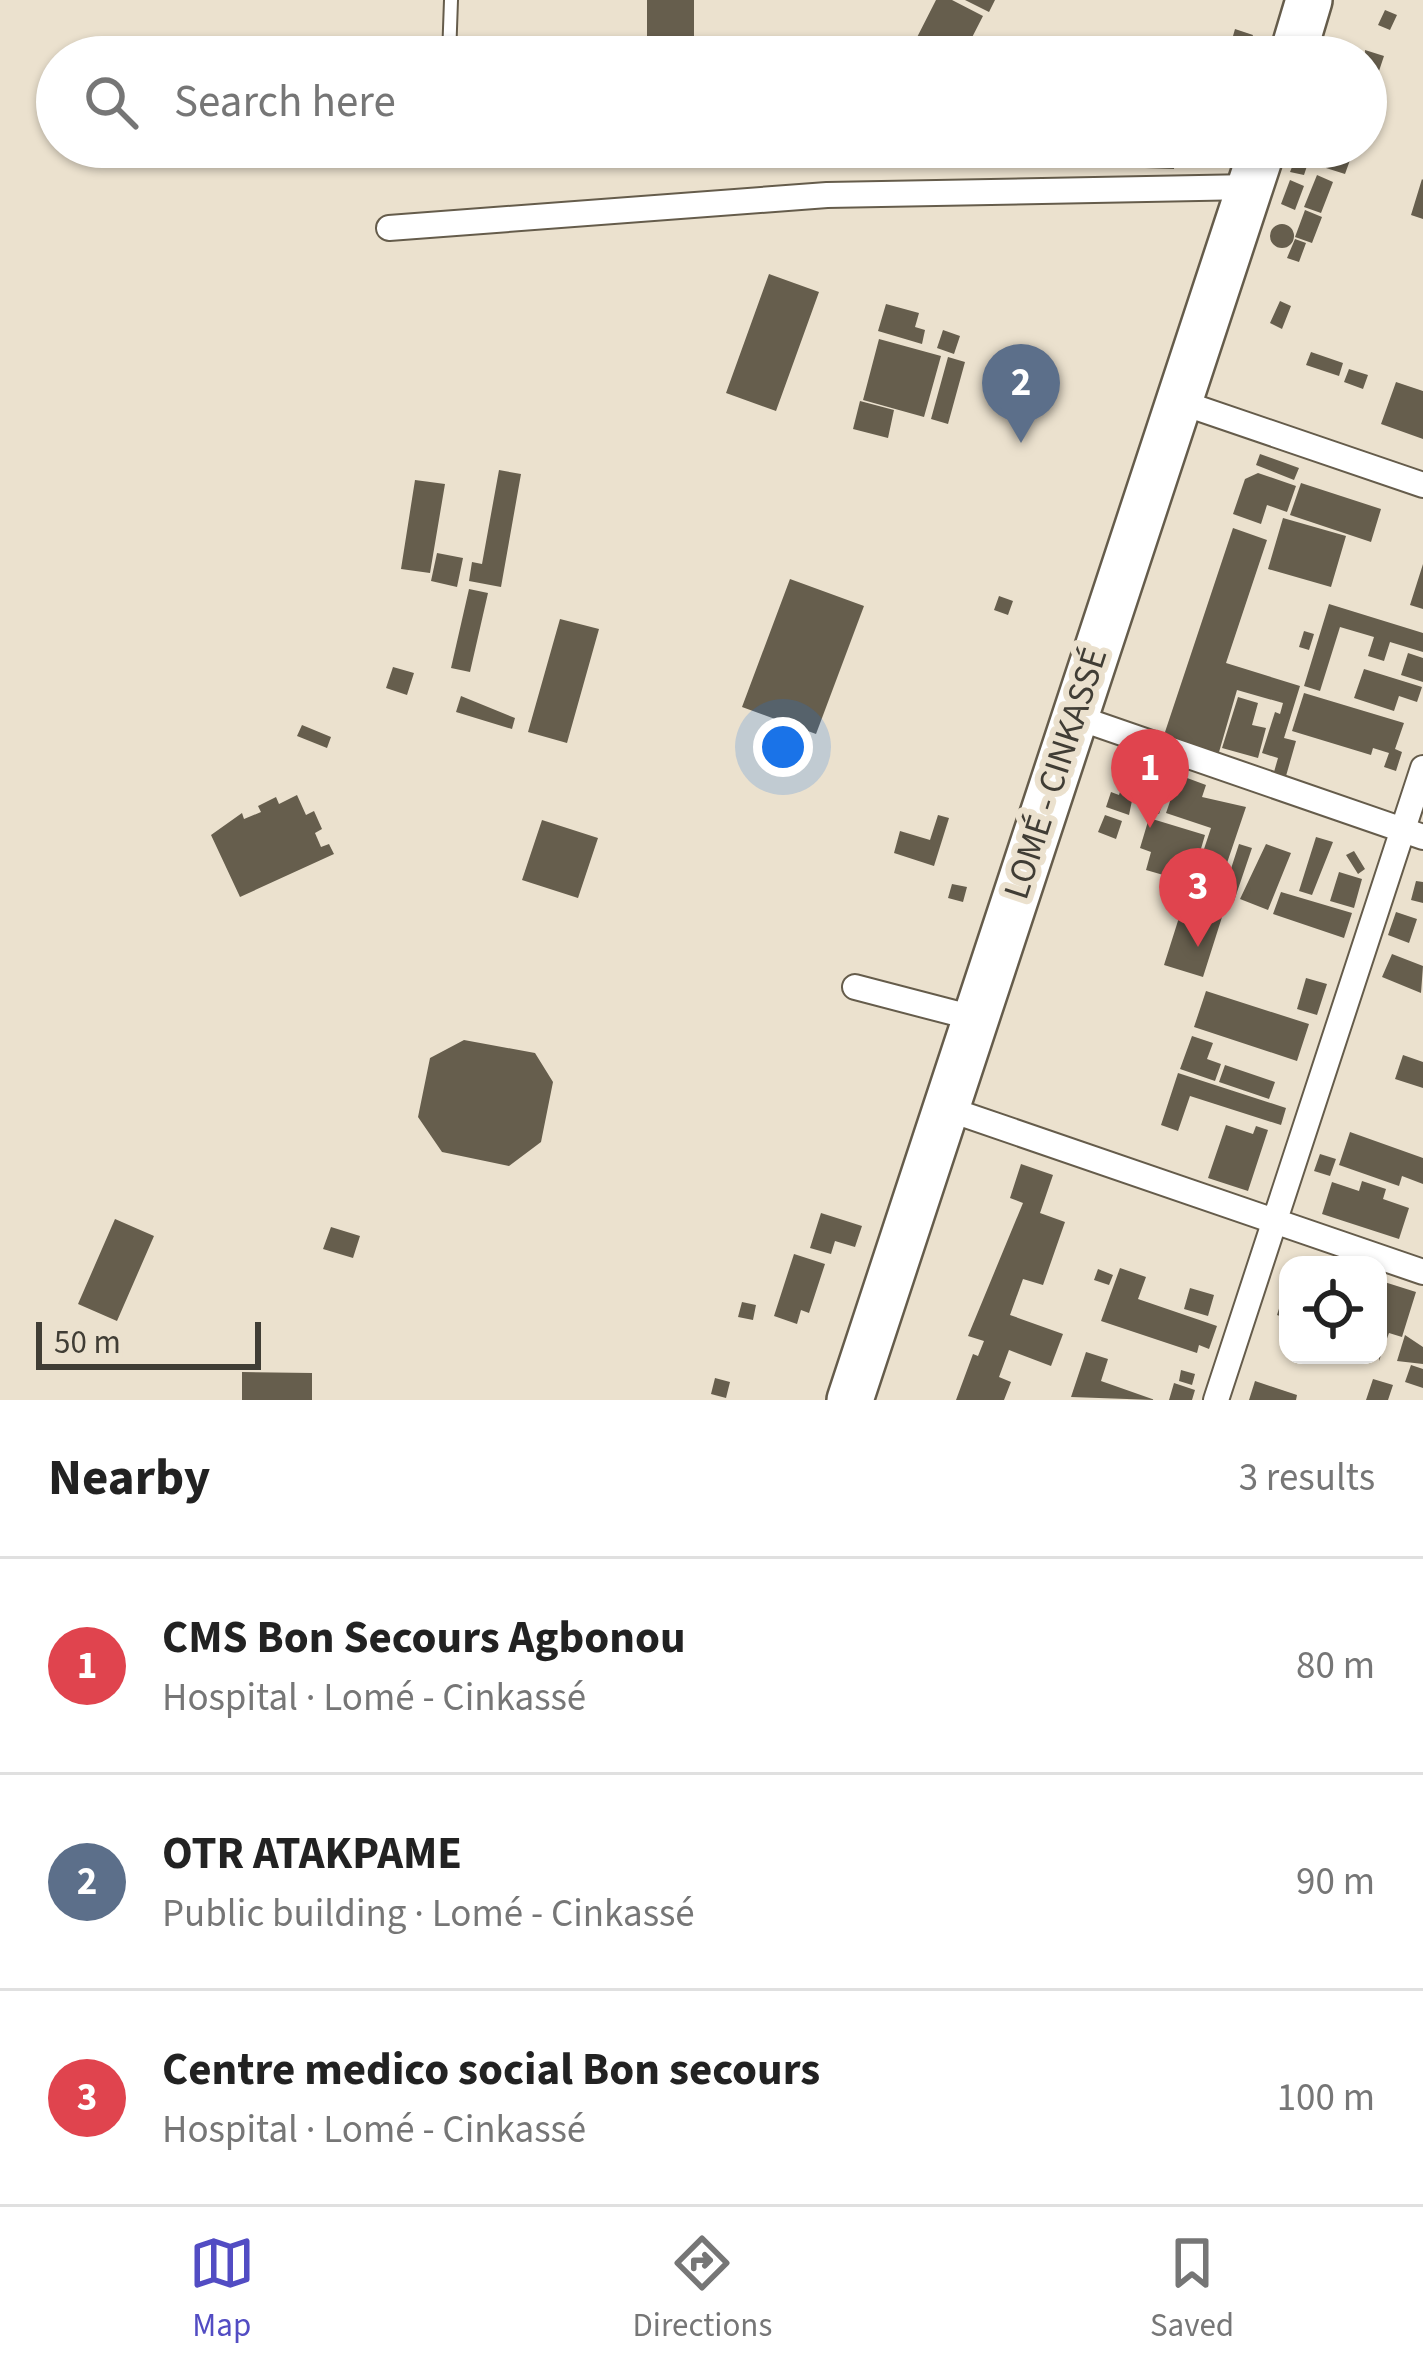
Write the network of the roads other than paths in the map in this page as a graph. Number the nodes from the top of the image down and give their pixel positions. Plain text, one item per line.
1 (452, 0) edge
2 (1309, 0) edge
3 (449, 36) edge
4 (1298, 36) edge
5 (1242, 168) edge
6 (1257, 168) edge
7 (389, 228) dead end
8 (1178, 400) junction
9 (1423, 485) edge
10 (1073, 716) junction
11 (1423, 768) edge
12 (1413, 834) edge
13 (855, 986) dead end
14 (974, 1018) junction
15 (945, 1108) junction
16 (1276, 1224) junction
17 (1423, 1272) edge
18 (850, 1400) edge
19 (1216, 1400) edge

1 - 3 lane
2 - 4 highway
5 - 7 street
6 - 8 highway, LOMÉ - CINKASSÉ
8 - 9 street
8 - 10 highway, LOMÉ - CINKASSÉ
10 - 12 street
10 - 14 highway, LOMÉ - CINKASSÉ
11 - 12 street
12 - 16 street
13 - 14 street
14 - 15 highway, LOMÉ - CINKASSÉ
15 - 16 street
15 - 18 highway, LOMÉ - CINKASSÉ
16 - 17 street
16 - 19 street

